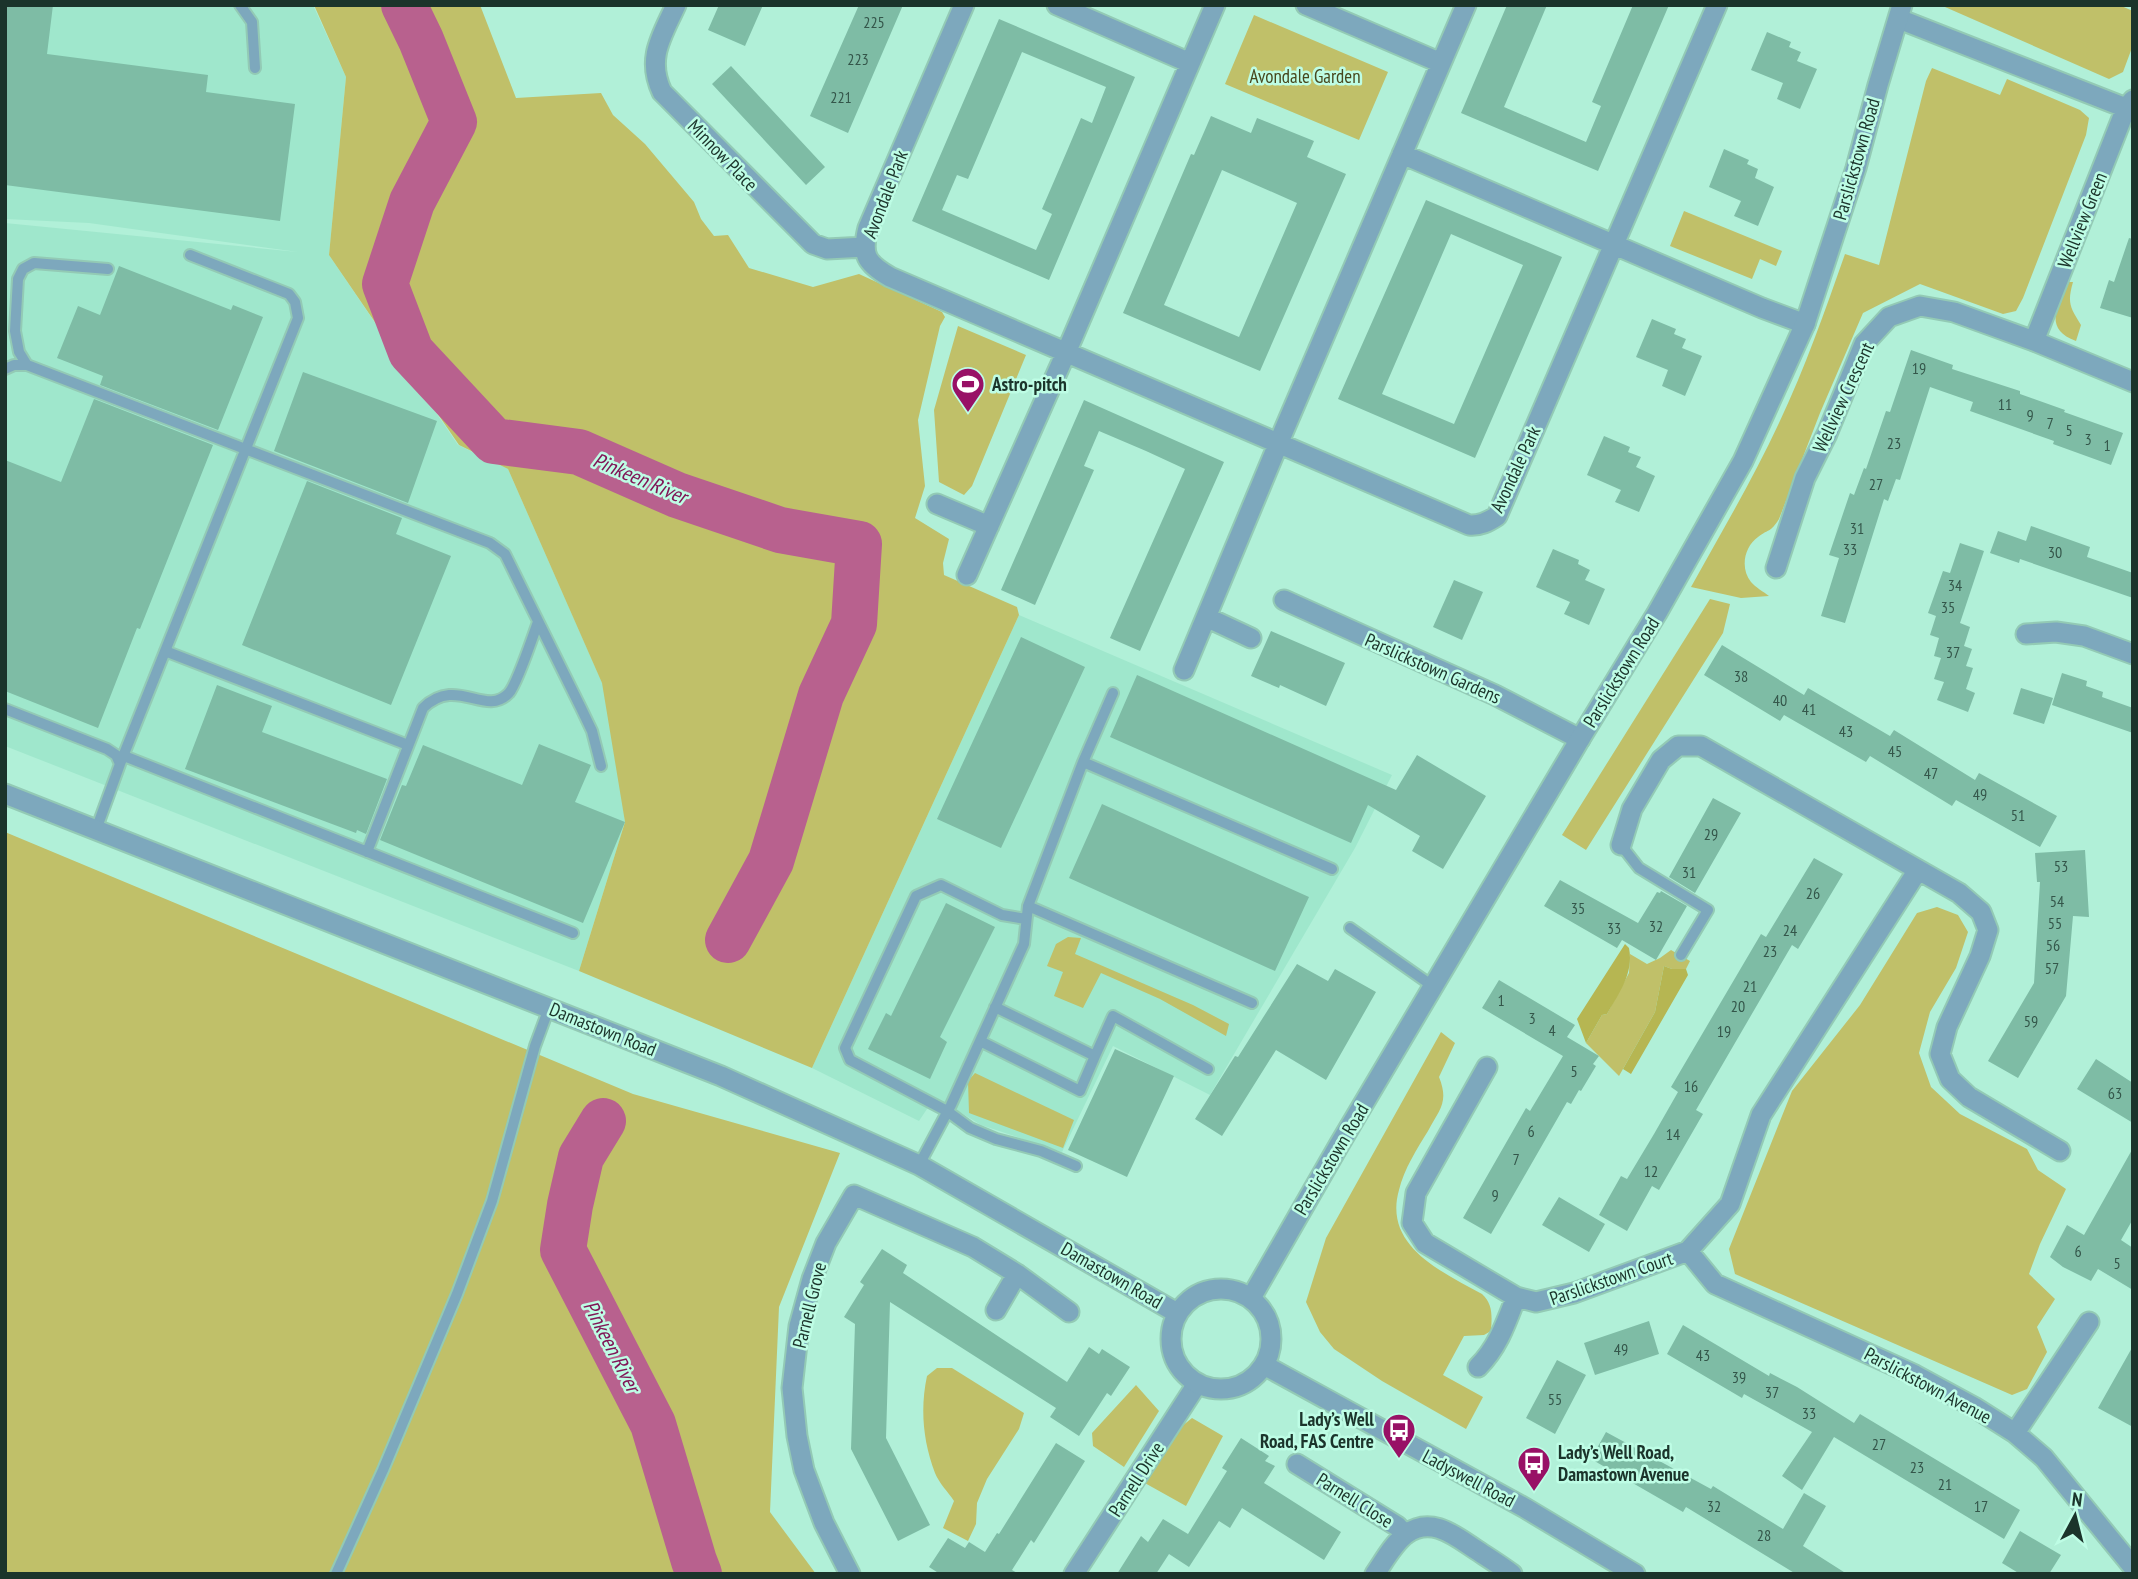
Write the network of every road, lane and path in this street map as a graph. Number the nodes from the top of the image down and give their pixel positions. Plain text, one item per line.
1 (240, 5) edge
2 (676, 5) edge
3 (964, 5) edge
4 (1057, 5) edge
5 (1215, 5) edge
6 (1307, 5) edge
7 (1466, 5) edge
8 (1717, 5) edge
9 (1901, 12) edge
10 (1190, 63) junction
11 (1441, 63) junction
12 (255, 68) dead end
13 (2129, 104) edge
14 (1402, 154) junction
15 (1613, 245) junction
16 (864, 247) junction
17 (190, 255) dead end
18 (108, 269) dead end
19 (1805, 324) junction
20 (2034, 341) junction
21 (1066, 352) junction
22 (27, 365) junction
23 (5, 369) edge
24 (2133, 382) edge
25 (1278, 444) junction
26 (246, 448) junction
27 (937, 504) dead end
28 (989, 526) junction
29 (1776, 568) dead end
30 (967, 575) dead end
31 (1284, 600) dead end
32 (1206, 617) junction
33 (538, 622) junction
34 (2026, 634) dead end
35 (1251, 638) dead end
36 (165, 651) junction
37 (2133, 654) edge
38 (1184, 670) dead end
39 (1113, 694) dead end
40 (5, 709) edge
41 (1580, 739) junction
42 (408, 744) junction
43 (122, 760) junction
44 (1083, 762) junction
45 (601, 766) dead end
46 (5, 794) edge
47 (96, 830) junction
48 (1621, 845) joint
49 (367, 852) junction
50 (1332, 869) dead end
51 (1918, 870) junction
52 (1028, 906) junction
53 (1026, 919) junction
54 (1350, 928) dead end
55 (573, 933) dead end
56 (1681, 955) dead end
57 (1434, 987) junction
58 (1252, 1003) dead end
59 (995, 1007) junction
60 (549, 1008) junction
61 (980, 1041) junction
62 (1095, 1056) junction
63 (1487, 1067) dead end
64 (1208, 1069) dead end
65 (947, 1111) junction
66 (2060, 1152) dead end
67 (919, 1165) junction
68 (1076, 1166) dead end
69 (1688, 1251) junction
70 (1017, 1274) junction
71 (1516, 1297) junction
72 (1251, 1298) junction
73 (996, 1310) dead end
74 (1069, 1312) dead end
75 (1177, 1312) junction
76 (2089, 1322) dead end
77 (1264, 1365) junction
78 (1478, 1367) dead end
79 (1197, 1384) junction
80 (2015, 1433) junction
81 (1297, 1465) dead end
82 (1405, 1535) junction
83 (2133, 1567) edge
84 (336, 1574) edge
85 (850, 1574) edge
86 (1074, 1574) edge
87 (1375, 1574) edge
88 (1512, 1574) edge
89 (1635, 1574) edge

1 - 12 lane
2 - 16 street, Minnow Place
3 - 16 street, Avondale Park
4 - 10 street
5 - 10 street
6 - 11 street
7 - 11 street
8 - 15 street, Avondale Park
9 - 13 street
9 - 19 street, Parslickstown Road
10 - 21 street
11 - 14 street
13 - 20 street, Wellview Green
14 - 15 street
14 - 25 street
15 - 19 street
15 - 25 street, Avondale Park
16 - 21 street, Avondale Park
17 - 26 lane
18 - 22 lane
19 - 41 street, Parslickstown Road
20 - 24 street, Wellview Crescent
20 - 29 street, Wellview Crescent
21 - 25 street, Avondale Park
21 - 28 street
22 - 23 lane
22 - 26 lane
25 - 32 street
26 - 33 lane
26 - 36 lane
27 - 28 street
28 - 30 street
31 - 41 street, Parslickstown Gardens
32 - 35 street
32 - 38 street
33 - 42 lane
33 - 45 lane
34 - 37 street
36 - 42 lane
36 - 43 lane
39 - 44 lane
40 - 43 lane
41 - 57 street, Parslickstown Road
42 - 49 lane
43 - 47 lane
43 - 49 lane
44 - 50 lane
44 - 52 lane
46 - 47 street, Damastown Road
47 - 60 street, Damastown Road
48 - 51 street
48 - 56 lane
49 - 55 lane
51 - 66 street
51 - 69 street, Parslickstown Court
52 - 53 lane
52 - 58 lane
53 - 59 lane
53 - 65 lane
54 - 57 lane
57 - 72 street, Parslickstown Road
59 - 61 lane
59 - 62 lane
60 - 67 street, Damastown Road
60 - 84 lane
61 - 62 lane
61 - 65 lane
62 - 64 lane
63 - 71 street, Parslickstown Court
65 - 67 lane
65 - 68 lane
67 - 75 street, Damastown Road
69 - 71 street, Parslickstown Court
69 - 80 street, Parslickstown Avenue
70 - 73 street
70 - 74 street, Parnell Grove
70 - 85 street, Parnell Grove
71 - 78 street
72 - 75 street
72 - 77 street
75 - 79 street
76 - 80 street
77 - 79 street
77 - 89 street, Ladyswell Road
79 - 86 street, Parnell Drive
80 - 83 street, Parslickstown Avenue
81 - 82 street, Parnell Close
82 - 87 street, Parnell Close
82 - 88 street

